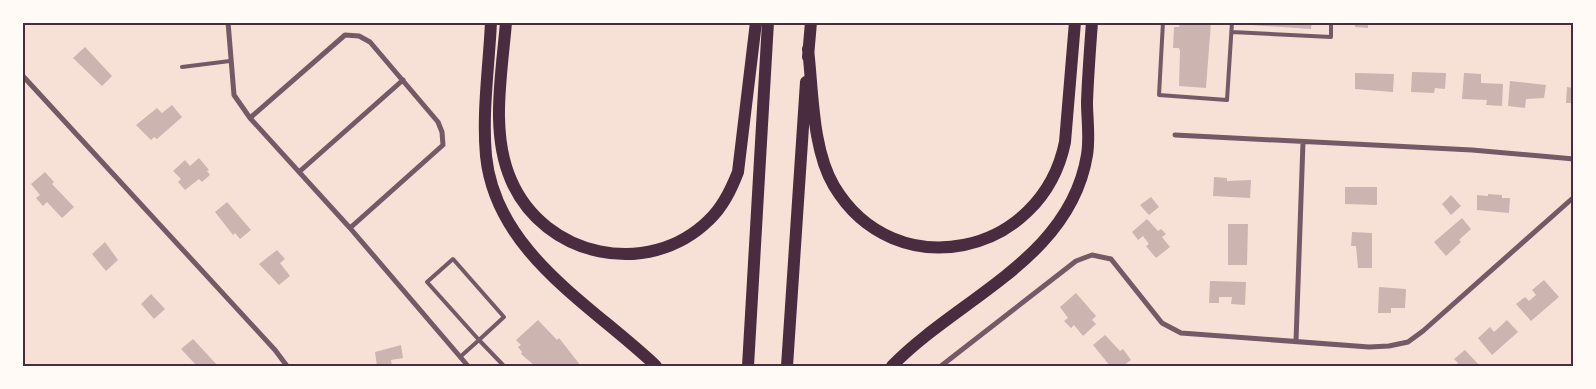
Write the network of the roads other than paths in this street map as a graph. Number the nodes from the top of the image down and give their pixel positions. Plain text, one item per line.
1 (228, 22) edge
2 (491, 22) edge
3 (506, 22) edge
4 (756, 22) edge
5 (768, 22) edge
6 (811, 22) edge
7 (1075, 22) edge
8 (1092, 22) edge
9 (1163, 22) edge
10 (1232, 22) edge
11 (1331, 22) edge
12 (1232, 32) junction
13 (808, 49) junction
14 (230, 61) junction
15 (182, 67) dead end
16 (22, 74) edge
17 (403, 80) junction
18 (250, 118) junction
19 (1175, 135) dead end
20 (1304, 142) junction
21 (1574, 159) edge
22 (299, 172) junction
23 (1574, 197) edge
24 (350, 228) junction
25 (479, 340) junction
26 (1296, 341) junction
27 (460, 357) junction
28 (287, 366) edge
29 (468, 366) edge
30 (504, 366) edge
31 (656, 366) edge
32 (748, 366) edge
33 (787, 366) edge
34 (892, 366) edge
35 (941, 366) edge

1 - 14 street
2 - 31 highway
3 - 4 highway
5 - 32 highway
6 - 13 highway
7 - 13 highway
8 - 34 highway
9 - 12 lane
10 - 12 lane
11 - 12 lane
13 - 33 highway
14 - 15 lane
14 - 18 street
16 - 28 street
17 - 18 street
17 - 22 street
17 - 24 street
18 - 22 street
19 - 20 street
20 - 21 street
20 - 26 street
22 - 24 street
23 - 26 street
24 - 27 street
25 - 25 lane
25 - 27 lane
25 - 30 lane
26 - 35 street
27 - 29 street

